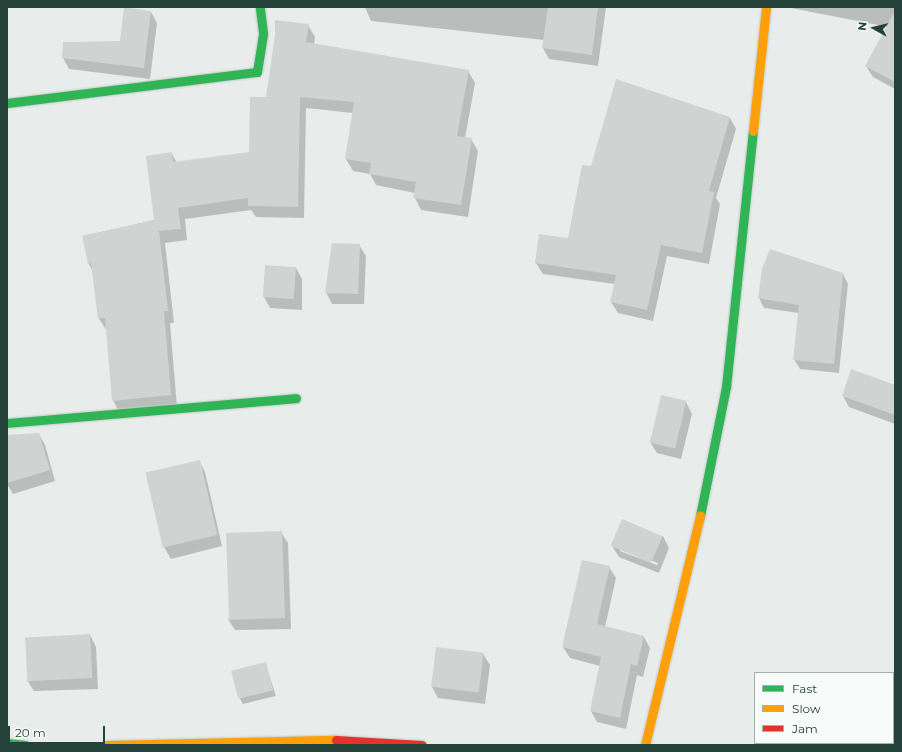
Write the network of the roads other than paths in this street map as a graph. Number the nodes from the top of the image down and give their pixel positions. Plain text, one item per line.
1 (260, 7) edge
2 (766, 7) edge
3 (7, 103) edge
4 (296, 398) dead end
5 (7, 423) edge
6 (7, 743) edge
7 (25, 745) edge
8 (107, 745) edge
9 (422, 745) edge
10 (645, 745) edge

1 - 3 street
2 - 10 street
4 - 5 street
6 - 7 street
8 - 9 street

